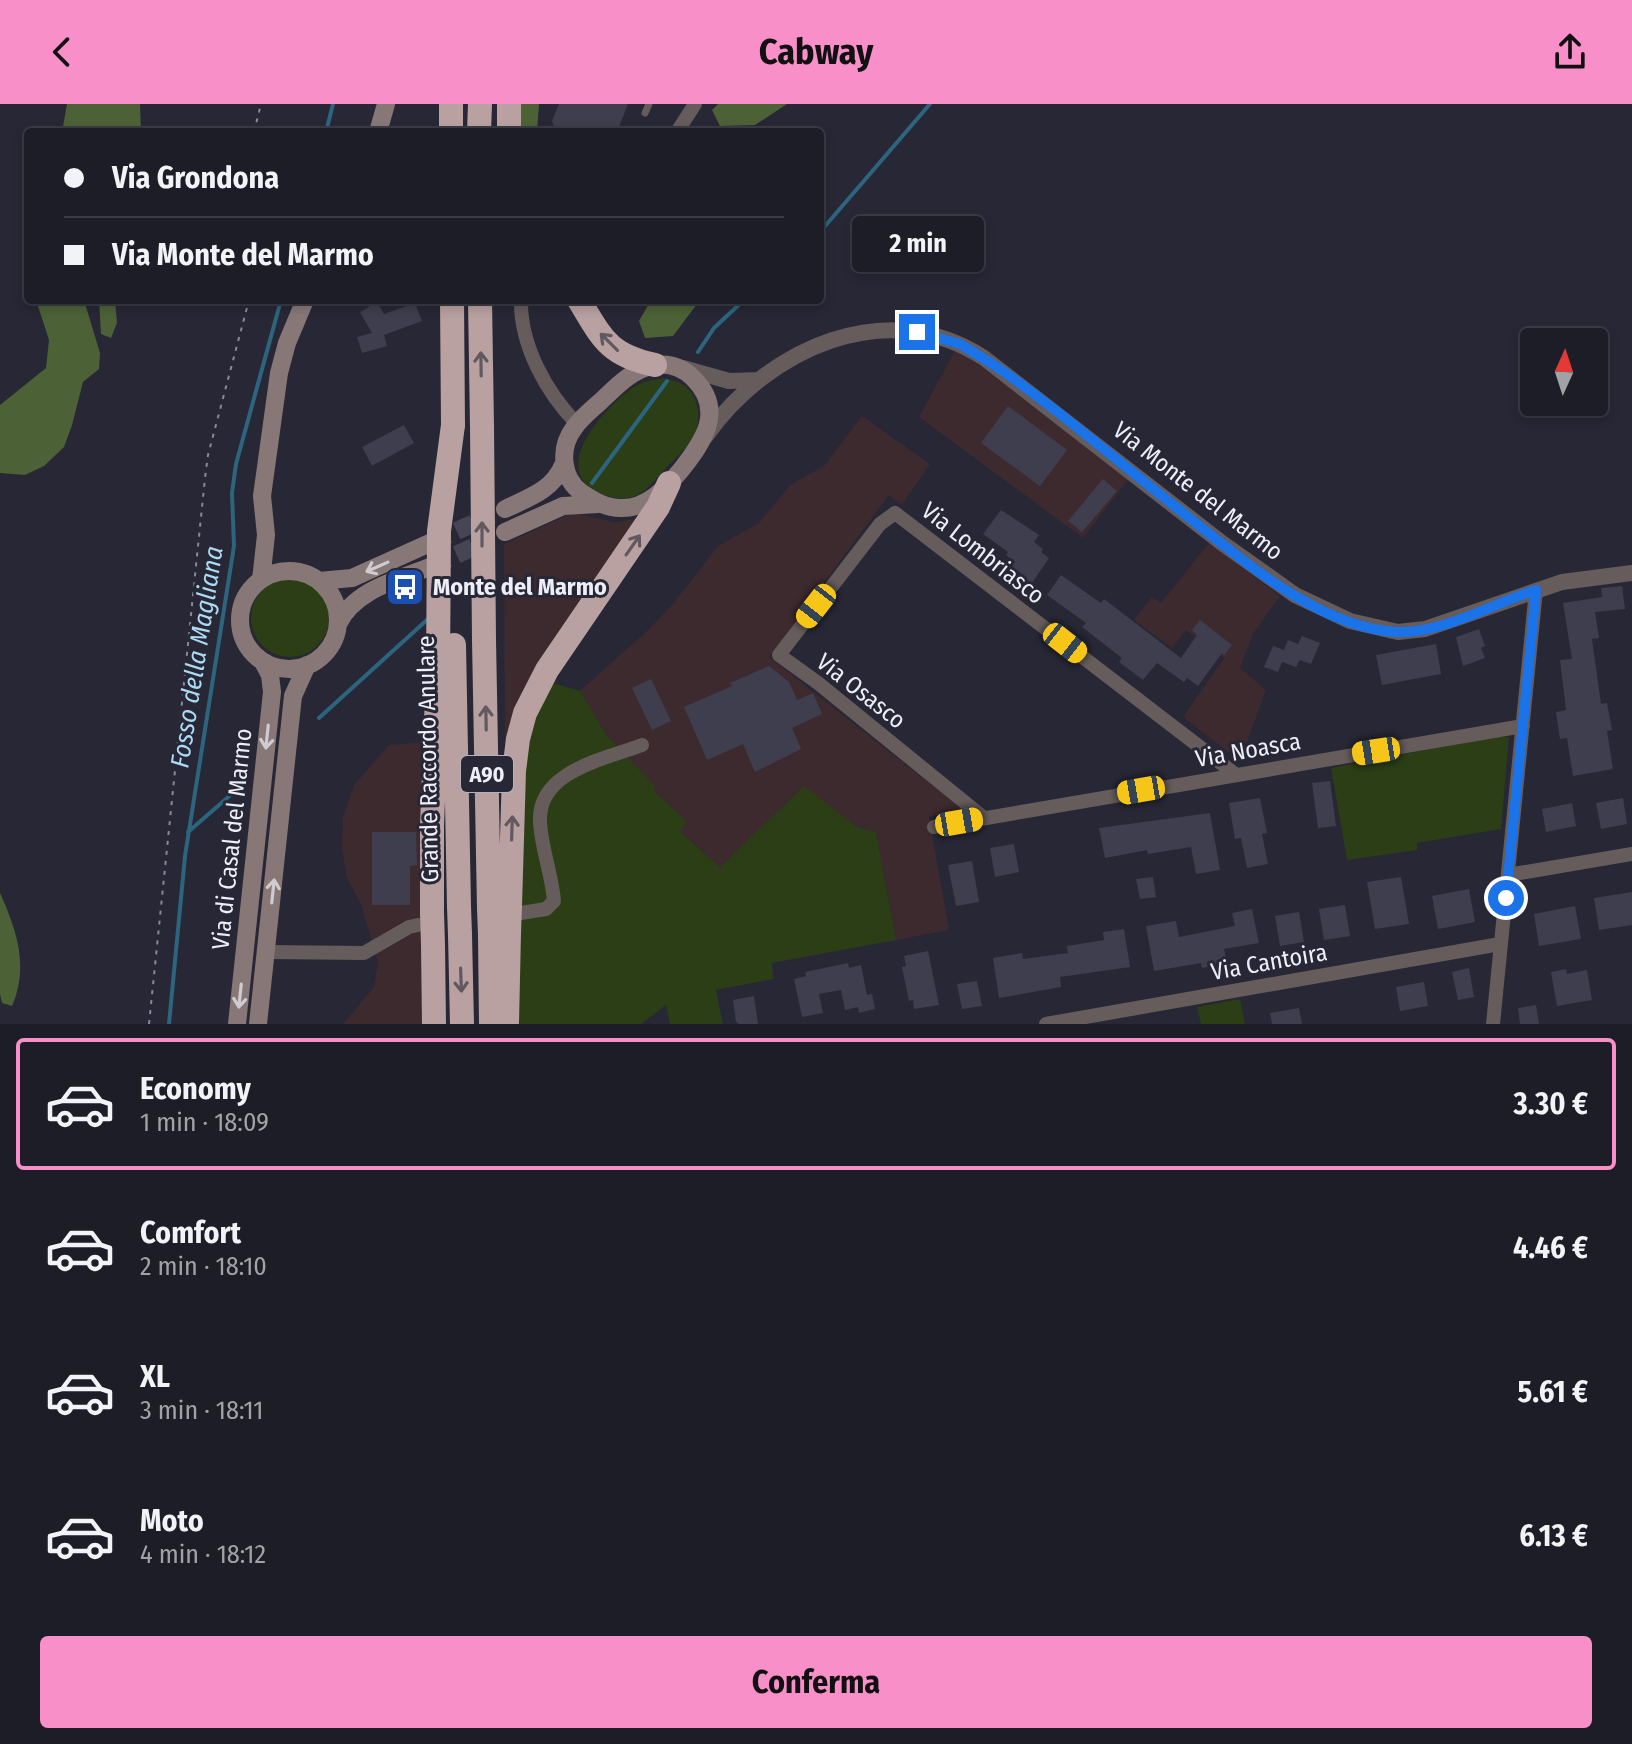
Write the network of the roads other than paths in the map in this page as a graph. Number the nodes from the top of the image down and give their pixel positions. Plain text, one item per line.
1 (386, 104) edge
2 (451, 104) edge
3 (480, 104) edge
4 (509, 104) edge
5 (649, 104) edge
6 (695, 104) edge
7 (645, 113) dead end
8 (379, 128) edge
9 (451, 128) edge
10 (479, 128) edge
11 (509, 128) edge
12 (680, 128) edge
13 (303, 304) edge
14 (452, 304) edge
15 (480, 304) edge
16 (521, 304) edge
17 (582, 304) edge
18 (665, 365) junction
19 (759, 380) junction
20 (577, 424) junction
21 (453, 425) junction
22 (705, 437) junction
23 (563, 465) junction
24 (669, 483) junction
25 (601, 504) junction
26 (505, 509) tunnel mouth
27 (895, 513) joint
28 (505, 532) tunnel mouth
29 (266, 535) junction
30 (432, 542) tunnel mouth
31 (432, 566) tunnel mouth
32 (294, 571) junction
33 (1632, 573) edge
34 (261, 580) junction
35 (319, 581) junction
36 (1536, 590) junction
37 (338, 624) junction
38 (263, 662) junction
39 (307, 665) junction
40 (1523, 726) junction
41 (642, 745) dead end
42 (1235, 774) junction
43 (984, 818) junction
44 (934, 827) dead end
45 (1632, 854) edge
46 (1508, 875) junction
47 (425, 918) junction
48 (504, 919) junction
49 (1500, 944) junction
50 (267, 952) junction
51 (237, 1024) edge
52 (258, 1024) edge
53 (434, 1024) edge
54 (462, 1024) edge
55 (491, 1024) edge
56 (507, 1024) edge
57 (1046, 1024) edge
58 (1493, 1024) edge

1 - 8 main road
2 - 9 highway
3 - 10 highway
4 - 11 highway
5 - 7 lane
6 - 12 street
13 - 29 main road
14 - 21 highway, Grande Raccordo Anulare / A90
48 -> 15 highway, A90, bridge
16 - 20 street
18 -> 17 highway
18 - 19 street
18 - 20 main road
18 - 22 main road
19 - 22 street, Via Monte del Marmo
19 - 36 street, Via Monte del Marmo
20 - 23 main road
21 - 47 highway, bridge
21 -> 54 highway, Grande Raccordo Anulare / A90, bridge
22 - 24 main road
23 - 25 main road
23 - 26 main road
24 - 25 main road
48 -> 24 highway
25 - 28 main road
27 - 42 street, Via Lombriasco
27 - 43 street, Via Osasco
29 - 32 main road
29 - 34 main road
30 -> 35 main road
31 - 37 main road
32 - 34 main road
32 - 35 main road
33 - 36 street, Via Monte del Marmo
34 - 38 main road
35 - 37 main road
36 - 40 street
37 - 39 main road
38 - 39 main road
38 -> 51 main road, Via di Casal del Marmo
50 -> 39 main road, Via di Casal del Marmo
40 - 42 street, Via Noasca
40 - 46 street
41 - 48 street
42 - 43 street, Via Noasca
43 - 44 street, Via Noasca
45 - 46 street
46 - 49 street
47 - 50 street
47 - 53 highway, bridge
48 - 55 highway, A90
48 - 56 highway
49 - 57 street, Via Cantoira
49 - 58 street
50 - 52 main road, Via di Casal del Marmo

